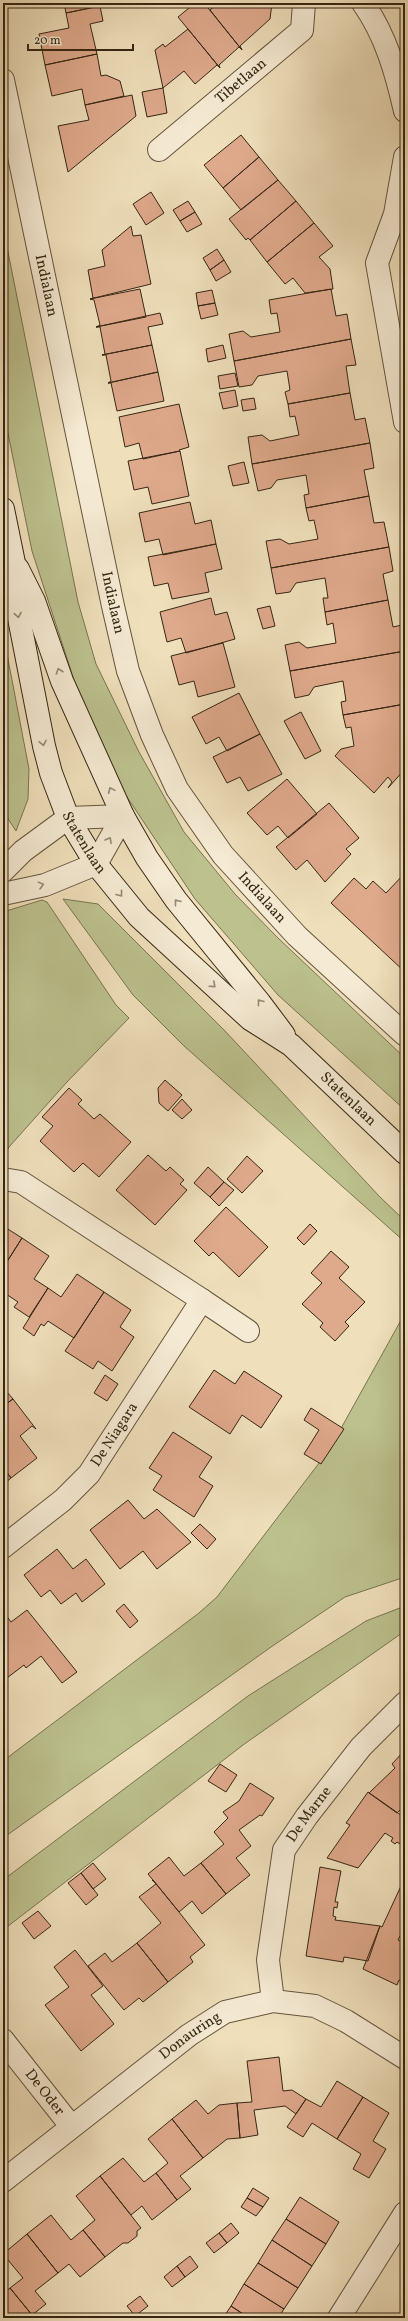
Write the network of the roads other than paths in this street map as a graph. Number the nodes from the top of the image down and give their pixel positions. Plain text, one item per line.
1 (304, 3) edge
2 (362, 3) edge
3 (3, 80) edge
4 (405, 111) edge
5 (159, 150) dead end
6 (405, 157) edge
7 (405, 422) edge
8 (3, 509) edge
9 (14, 563) junction
10 (122, 816) junction
11 (68, 818) junction
12 (96, 864) junction
13 (3, 872) edge
14 (3, 894) edge
15 (405, 1035) edge
16 (291, 1045) junction
17 (405, 1153) edge
18 (3, 1179) edge
19 (202, 1300) junction
20 (248, 1332) dead end
21 (3, 1547) edge
22 (405, 1703) edge
23 (273, 2001) junction
24 (3, 2040) edge
25 (405, 2058) edge
26 (71, 2126) junction
27 (3, 2180) edge
28 (405, 2213) edge
29 (339, 2318) edge

1 - 5 street, Tibetlaan
2 - 4 street
3 - 15 street, Indialaan
6 - 7 street
8 - 9 street, Statenlaan
10 -> 9 street, Statenlaan
9 -> 11 street, Statenlaan
10 - 11 street
12 -> 10 street
16 -> 10 street, Statenlaan
11 - 12 street, Statenlaan
11 - 13 street
14 -> 12 street
12 -> 16 street, Statenlaan
16 - 17 street, Statenlaan
18 - 19 street
19 - 20 street
19 - 21 street, De Niagara
22 - 23 street, De Marne
23 - 25 street, Donauring
23 - 26 street, Donauring
24 - 26 street, De Oder
26 - 27 street, Donauring
28 - 29 street

